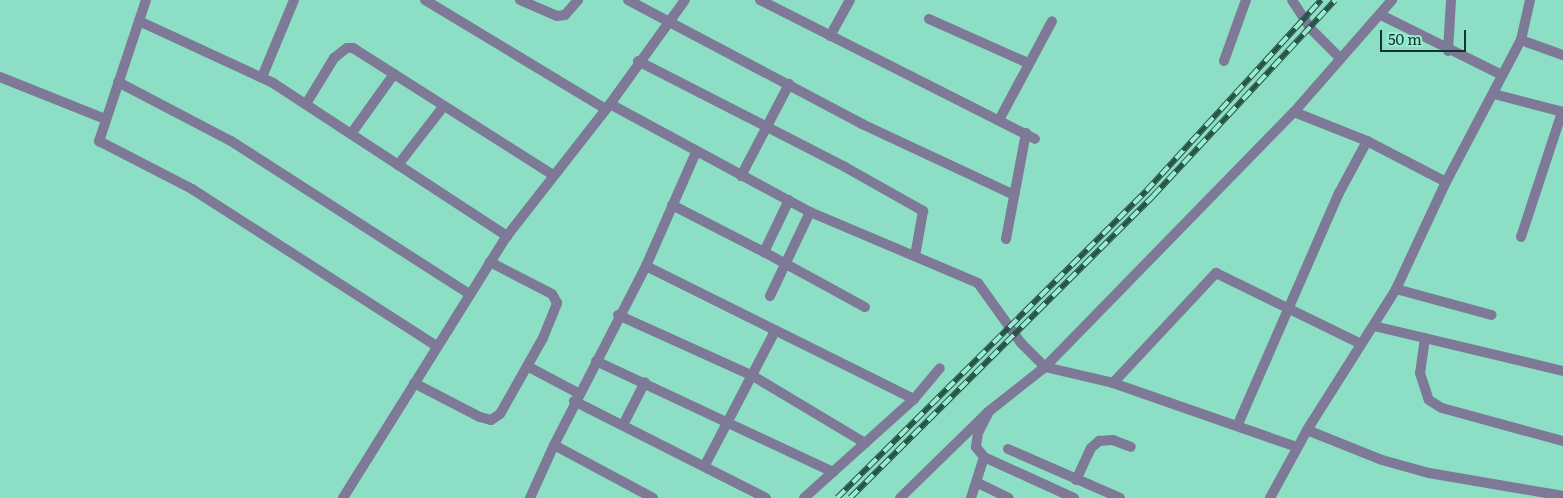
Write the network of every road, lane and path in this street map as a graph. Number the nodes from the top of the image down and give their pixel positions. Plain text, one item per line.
1 (146, 0) edge
2 (294, 0) edge
3 (425, 0) edge
4 (520, 0) edge
5 (578, 0) edge
6 (628, 0) edge
7 (685, 0) edge
8 (760, 0) edge
9 (850, 0) edge
10 (1246, 0) edge
11 (1292, 0) edge
12 (1392, 0) edge
13 (1451, 0) edge
14 (1530, 0) edge
15 (1380, 15) junction
16 (929, 18) dead end
17 (139, 21) junction
18 (1052, 21) dead end
19 (667, 22) junction
20 (830, 36) junction
21 (1521, 40) junction
22 (1448, 51) junction
23 (1563, 55) edge
24 (1340, 58) junction
25 (638, 61) junction
26 (1224, 61) dead end
27 (1028, 62) junction
28 (394, 74) junction
29 (1502, 75) junction
30 (262, 76) junction
31 (0, 77) edge
32 (118, 82) junction
33 (788, 84) junction
34 (1494, 94) junction
35 (306, 104) junction
36 (442, 107) junction
37 (608, 107) junction
38 (1294, 112) junction
39 (1563, 112) edge
40 (104, 119) junction
41 (999, 120) junction
42 (765, 125) junction
43 (1026, 133) junction
44 (351, 134) junction
45 (1035, 139) dead end
46 (1367, 141) junction
47 (696, 152) junction
48 (398, 165) junction
49 (553, 176) junction
50 (741, 176) junction
51 (1446, 182) junction
52 (1014, 195) junction
53 (789, 200) junction
54 (672, 205) junction
55 (810, 212) junction
56 (506, 236) junction
57 (1521, 237) dead end
58 (1006, 239) dead end
59 (764, 252) junction
60 (915, 256) junction
61 (490, 262) junction
62 (785, 265) junction
63 (646, 266) junction
64 (1396, 289) junction
65 (469, 294) junction
66 (770, 296) dead end
67 (866, 307) dead end
68 (1289, 309) junction
69 (618, 315) junction
70 (1492, 315) dead end
71 (1374, 326) junction
72 (775, 331) junction
73 (1425, 338) junction
74 (1361, 344) junction
75 (436, 346) junction
76 (596, 361) junction
77 (527, 366) junction
78 (1045, 367) junction
79 (940, 368) dead end
80 (1563, 371) edge
81 (752, 376) junction
82 (645, 382) junction
83 (414, 383) junction
84 (1113, 383) junction
85 (576, 397) junction
86 (914, 399) junction
87 (988, 412) junction
88 (728, 423) junction
89 (1238, 424) junction
90 (623, 425) junction
91 (1307, 430) junction
92 (1563, 441) edge
93 (864, 443) junction
94 (554, 445) junction
95 (1131, 447) dead end
96 (1298, 447) junction
97 (1008, 449) dead end
98 (984, 457) junction
99 (705, 465) junction
100 (833, 472) junction
101 (1076, 480) junction
102 (978, 483) junction
103 (1563, 496) edge
104 (343, 498) edge
105 (530, 498) edge
106 (653, 498) edge
107 (766, 498) edge
108 (804, 498) edge
109 (900, 498) edge
110 (971, 498) edge
111 (1009, 498) edge
112 (1074, 498) edge
113 (1120, 498) edge
114 (1270, 498) edge

1 - 17 street
2 - 30 street
3 - 37 street
4 - 5 street
6 - 19 street
7 - 19 street
8 - 20 street
9 - 20 street
10 - 26 street
11 - 24 street
12 - 15 street
13 - 22 street
14 - 21 street
15 - 22 street
15 - 24 street
16 - 27 street
17 - 30 street
17 - 32 street
18 - 27 street
19 - 25 street
19 - 33 street
20 - 41 street
21 - 23 street
21 - 29 street
22 - 29 street
24 - 38 street
25 - 37 street
25 - 42 street
27 - 41 street
28 - 35 street
28 - 36 street
28 - 44 street
29 - 34 street
30 - 35 street
31 - 40 street
32 - 40 street
32 - 65 street
33 - 42 street
33 - 52 street
34 - 39 street
34 - 51 street
35 - 44 street
36 - 48 street
36 - 49 street
37 - 47 street
37 - 49 street
38 - 46 street
38 - 78 street
39 - 57 street
40 - 75 street
41 - 43 street
42 - 50 street
42 - 60 street
43 - 45 street
43 - 52 street
44 - 48 street
46 - 51 street
46 - 68 street
47 - 50 street
47 - 54 street
48 - 56 street
49 - 56 street
50 - 53 street
51 - 64 street
52 - 58 street
53 - 55 street
53 - 59 street
54 - 59 street
54 - 63 street
55 - 60 street
55 - 62 street
56 - 61 street
59 - 62 street
60 - 78 street
61 - 65 street
61 - 77 street
62 - 66 street
62 - 67 street
63 - 69 street
63 - 72 street
64 - 70 street
64 - 71 street
65 - 75 street
68 - 74 street
68 - 84 street
68 - 89 street
69 - 76 street
69 - 81 street
71 - 73 street
71 - 74 street
72 - 81 street
72 - 86 street
73 - 80 street
73 - 92 street
74 - 91 street
75 - 83 street
76 - 82 street
76 - 85 street
77 - 83 street
77 - 85 street
78 - 84 street
78 - 87 street
79 - 86 street
81 - 88 street
81 - 93 street
82 - 88 street
82 - 90 street
83 - 104 street
84 - 89 street
85 - 90 street
85 - 94 street
86 - 93 street
87 - 98 street
87 - 109 street
88 - 99 street
88 - 100 street
89 - 96 street
90 - 99 street
91 - 96 street
91 - 103 street
93 - 100 street
94 - 105 street
94 - 106 street
95 - 101 street
96 - 114 street
97 - 101 street
98 - 102 street
98 - 112 street
99 - 107 street
100 - 108 street
101 - 113 street
102 - 110 street
102 - 111 street

